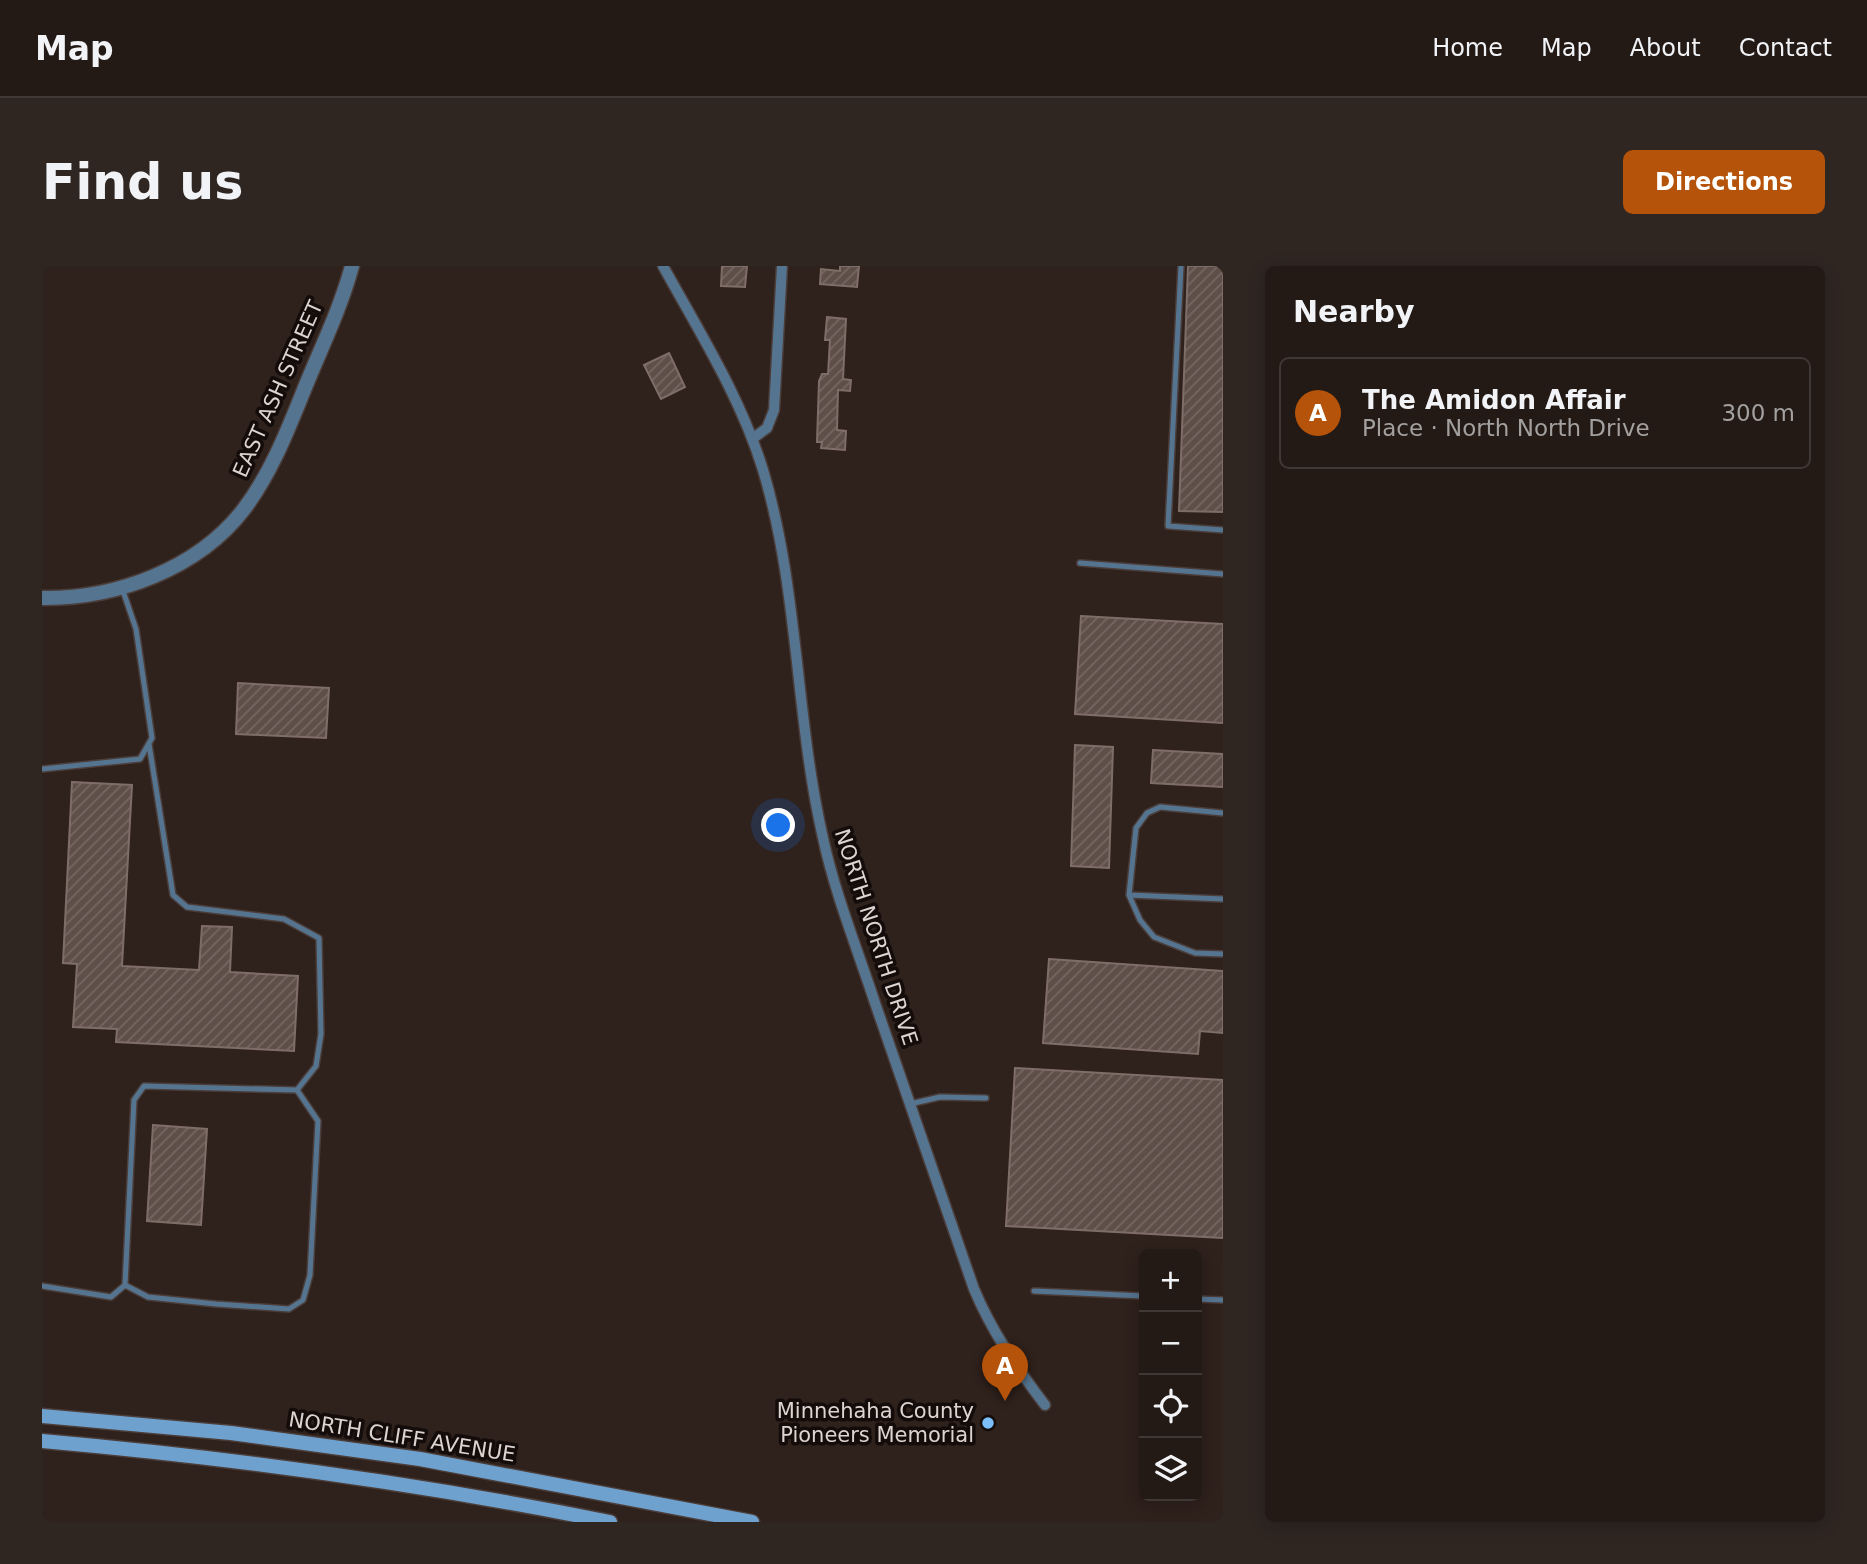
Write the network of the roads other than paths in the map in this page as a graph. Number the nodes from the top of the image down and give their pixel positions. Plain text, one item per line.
1 (352, 266) edge
2 (663, 266) edge
3 (782, 266) edge
4 (1181, 266) edge
5 (752, 439) junction
6 (1223, 530) edge
7 (1080, 564) dead end
8 (1223, 574) edge
9 (122, 588) junction
10 (42, 598) edge
11 (149, 744) junction
12 (42, 769) edge
13 (1223, 813) edge
14 (1129, 895) junction
15 (1223, 900) edge
16 (1223, 954) edge
17 (297, 1090) junction
18 (986, 1098) dead end
19 (909, 1104) junction
20 (42, 1286) edge
21 (125, 1286) junction
22 (1034, 1291) dead end
23 (1139, 1296) edge
24 (1202, 1299) edge
25 (1223, 1300) edge
26 (1045, 1405) dead end
27 (42, 1416) edge
28 (42, 1441) edge
29 (610, 1522) edge
30 (752, 1522) edge

1 - 9 street, EAST ASH STREET
2 - 5 street, NORTH NORTH DRIVE
3 - 5 street
4 - 6 lane
5 - 19 street, NORTH NORTH DRIVE
7 - 8 lane
9 - 10 street, EAST ASH STREET
9 - 11 lane
11 - 12 lane
11 - 17 lane
13 - 14 lane
14 - 15 lane
14 - 16 lane
17 - 21 lane
17 - 21 lane
18 - 19 lane
19 - 26 street, NORTH NORTH DRIVE
20 - 21 lane
22 - 23 lane
24 - 25 lane
27 - 30 main road, NORTH CLIFF AVENUE
28 - 29 main road

